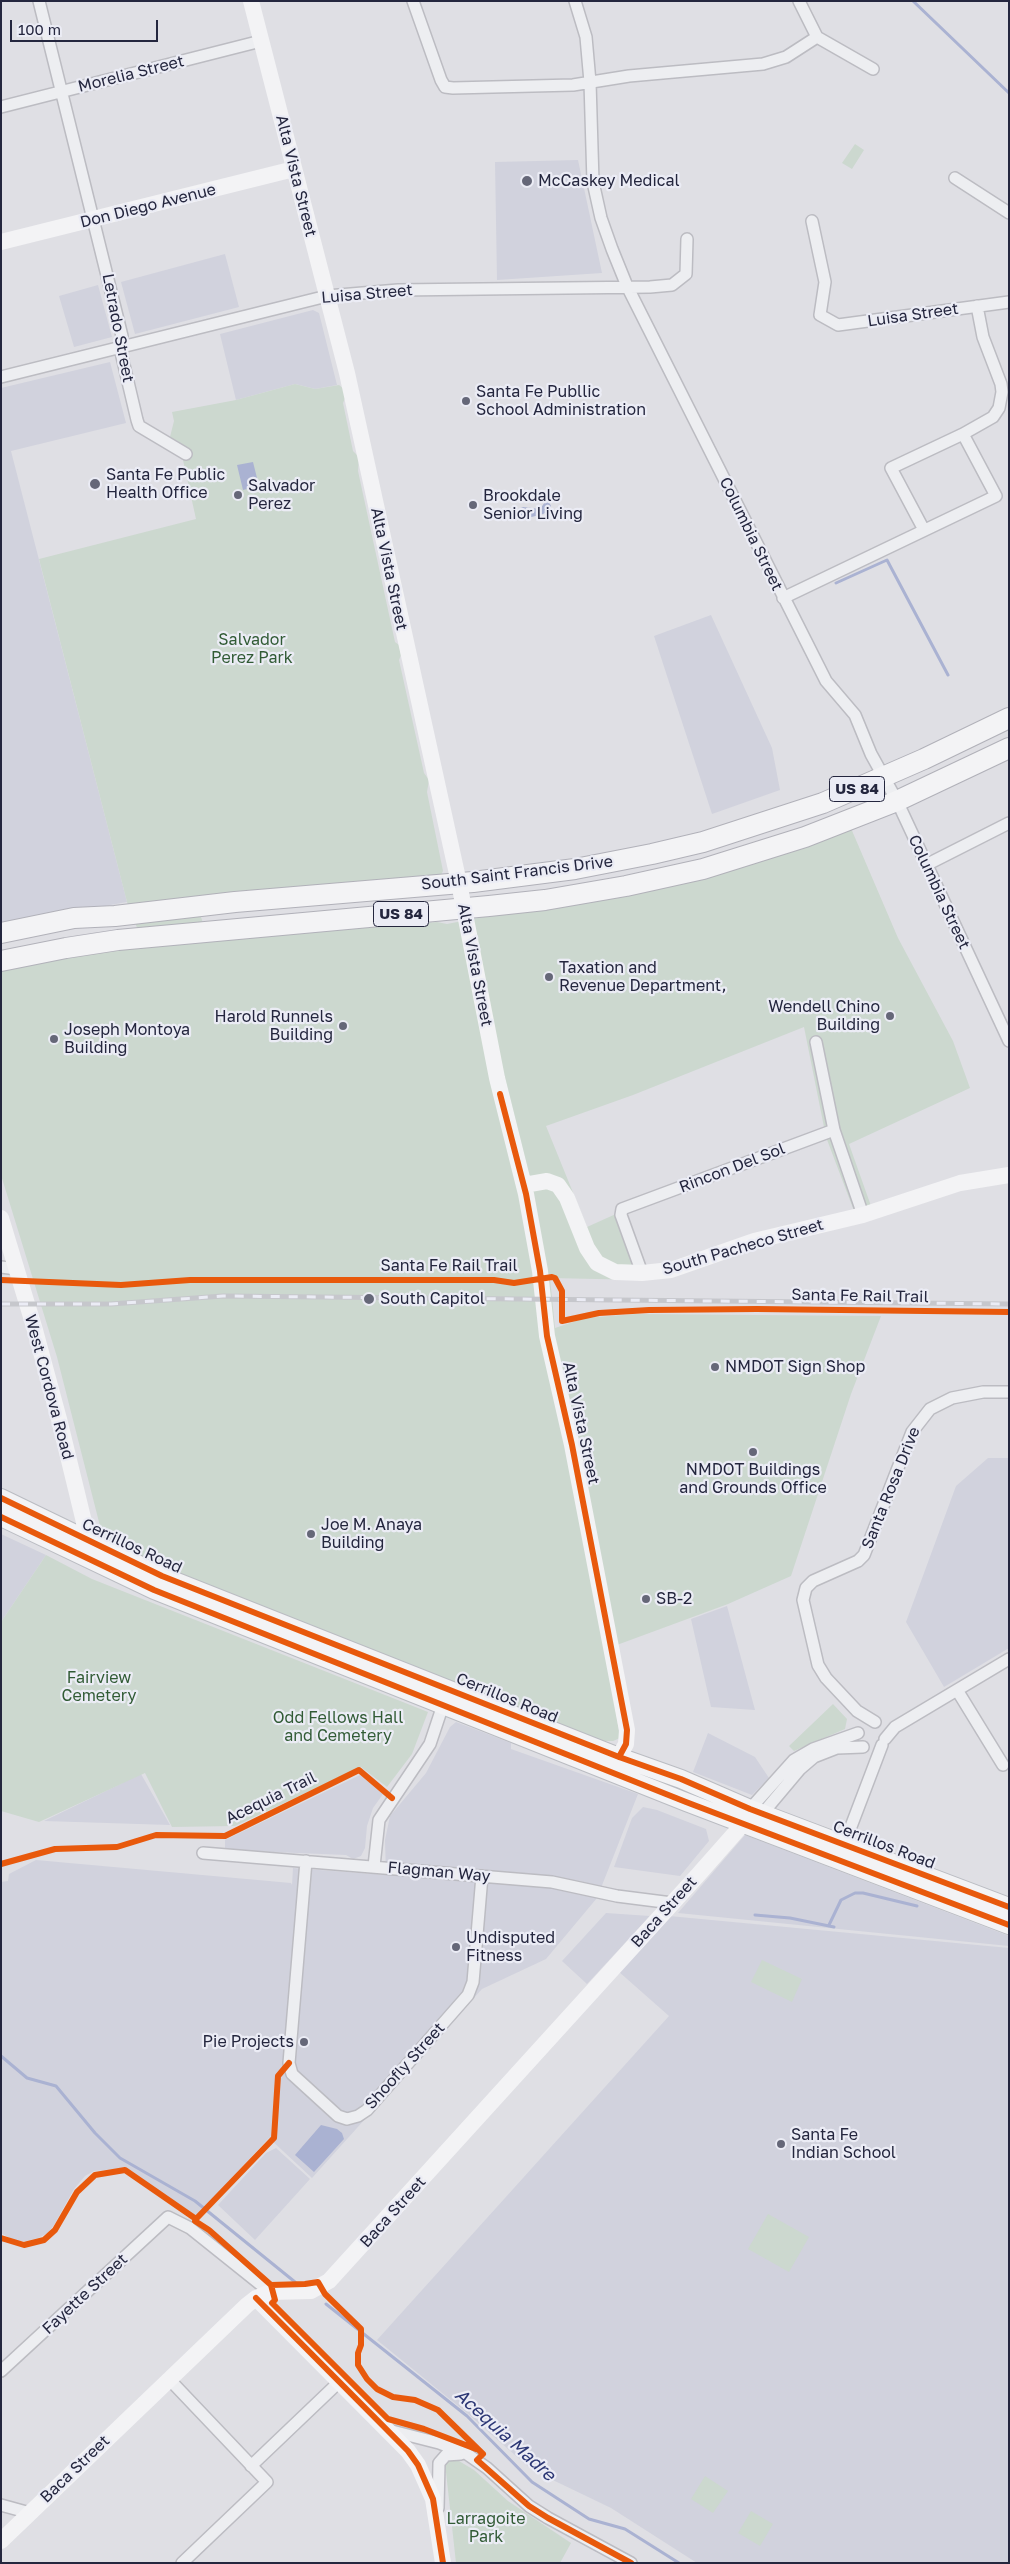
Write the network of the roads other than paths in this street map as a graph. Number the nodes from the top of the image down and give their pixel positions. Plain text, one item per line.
1 (38, 1) edge
2 (251, 1) edge
3 (413, 1) edge
4 (575, 1) edge
5 (798, 1) edge
6 (817, 37) junction
7 (262, 41) junction
8 (873, 70) dead end
9 (590, 82) junction
10 (63, 91) junction
11 (1, 107) edge
12 (294, 169) junction
13 (955, 178) dead end
14 (1009, 213) edge
15 (94, 219) junction
16 (812, 221) dead end
17 (687, 239) dead end
18 (1, 242) edge
19 (627, 286) junction
20 (327, 296) junction
21 (1009, 302) edge
22 (976, 306) junction
23 (120, 348) junction
24 (1, 377) edge
25 (963, 434) junction
26 (186, 454) dead end
27 (924, 530) junction
28 (783, 598) junction
29 (1009, 718) edge
30 (1009, 748) edge
31 (884, 777) junction
32 (897, 801) junction
33 (1009, 823) edge
34 (926, 865) junction
35 (459, 883) junction
36 (464, 908) junction
37 (1, 933) edge
38 (1, 961) edge
39 (1009, 1041) edge
40 (816, 1042) dead end
41 (834, 1130) junction
42 (1009, 1175) edge
43 (524, 1185) junction
44 (863, 1215) junction
45 (1, 1218) edge
46 (9, 1268) edge
47 (642, 1273) junction
48 (1009, 1392) edge
49 (1, 1498) edge
50 (1, 1517) edge
51 (85, 1539) junction
52 (84, 1558) junction
53 (1009, 1659) edge
54 (436, 1685) junction
55 (957, 1690) junction
56 (443, 1705) junction
57 (857, 1711) junction
58 (878, 1724) junction
59 (895, 1727) junction
60 (860, 1730) junction
61 (884, 1742) junction
62 (866, 1748) junction
63 (619, 1757) junction
64 (877, 1763) junction
65 (1003, 1765) dead end
66 (752, 1815) junction
67 (844, 1845) junction
68 (204, 1854) dead end
69 (306, 1861) junction
70 (374, 1866) junction
71 (482, 1876) junction
72 (672, 1903) junction
73 (1009, 1907) edge
74 (1009, 1924) edge
75 (269, 2294) junction
76 (1, 2371) edge
77 (169, 2379) junction
78 (338, 2383) junction
79 (388, 2430) junction
80 (467, 2454) junction
81 (251, 2466) junction
82 (1, 2505) edge
83 (30, 2513) junction
84 (436, 2517) junction
85 (1, 2540) edge
86 (182, 2563) edge
87 (442, 2563) edge
88 (631, 2563) edge

1 - 10 street, Letrado Street
2 - 7 street, Alta Vista Street
3 - 9 street
4 - 9 street, Columbia Street
5 - 6 street
6 - 8 street
6 - 9 street
7 - 10 street, Morelia Street
7 - 12 street, Alta Vista Street
9 - 19 street, Columbia Street
10 - 11 street, Morelia Street
10 - 15 street, Letrado Street
12 - 15 street, Don Diego Avenue
12 - 20 street, Alta Vista Street
13 - 14 street
15 - 18 street, Don Diego Avenue
15 - 23 street, Letrado Street
16 - 22 street, Luisa Street
17 - 19 street, Luisa Street
19 - 20 street, Luisa Street
19 - 28 street, Columbia Street
20 - 23 street, Luisa Street
20 - 35 street, Alta Vista Street
21 - 22 street, Luisa Street
22 - 25 street
23 - 24 street, Luisa Street
23 - 26 street, Letrado Street
25 - 27 street
25 - 27 street
27 - 28 street
28 - 31 street, Columbia Street
29 - 31 highway, South Saint Francis Drive / US 84
30 - 32 highway, South Saint Francis Drive / US 84
31 - 32 street, Columbia Street
31 - 35 highway, South Saint Francis Drive / US 84
32 - 34 street, Columbia Street
32 - 36 highway, South Saint Francis Drive / US 84
33 - 34 street
34 - 39 street, Columbia Street
35 - 36 street, Alta Vista Street
35 - 37 highway, South Saint Francis Drive / US 84
36 - 38 highway, South Saint Francis Drive / US 84
36 - 43 street, Alta Vista Street
40 - 41 street
41 - 44 street
41 - 47 street, Rincon Del Sol
42 - 44 street, South Pacheco Street
43 - 47 street, South Pacheco Street
43 - 63 street, Alta Vista Street
44 - 47 street, South Pacheco Street
45 - 46 street, West Cordova Road
46 - 51 street, West Cordova Road
48 - 57 street, Santa Rosa Drive
49 - 51 main road, Cerrillos Road
50 - 52 main road, Cerrillos Road
51 - 52 street, West Cordova Road
51 - 54 main road, Cerrillos Road
52 - 56 main road, Cerrillos Road
53 - 55 street
54 - 56 street
54 - 63 main road, Cerrillos Road
55 - 59 street
55 - 65 street
56 - 66 main road, Cerrillos Road
56 - 70 street
57 - 58 street
57 - 60 street
58 - 59 street
58 - 60 street
58 - 61 street
59 - 61 street
60 - 62 street
60 - 66 street
61 - 62 street
61 - 64 street
62 - 64 street
62 - 66 street
63 - 66 main road, Cerrillos Road
64 - 67 street
66 - 67 main road, Cerrillos Road
66 - 72 street, Baca Street
66 - 74 main road, Cerrillos Road
67 - 73 main road, Cerrillos Road
68 - 69 street, Flagman Way
69 - 70 street, Flagman Way
69 - 71 street, Shoofly Street
70 - 71 street, Flagman Way
71 - 72 street, Flagman Way
72 - 75 street, Baca Street
75 - 76 street, Fayette Street
75 - 77 street, Baca Street
75 - 78 street
77 - 81 street
77 - 83 street, Baca Street
78 - 79 street
78 - 81 street
79 - 80 street
79 - 84 street
80 - 84 street
80 - 88 street
81 - 86 street
82 - 83 street
83 - 85 street, Baca Street
84 - 87 street

